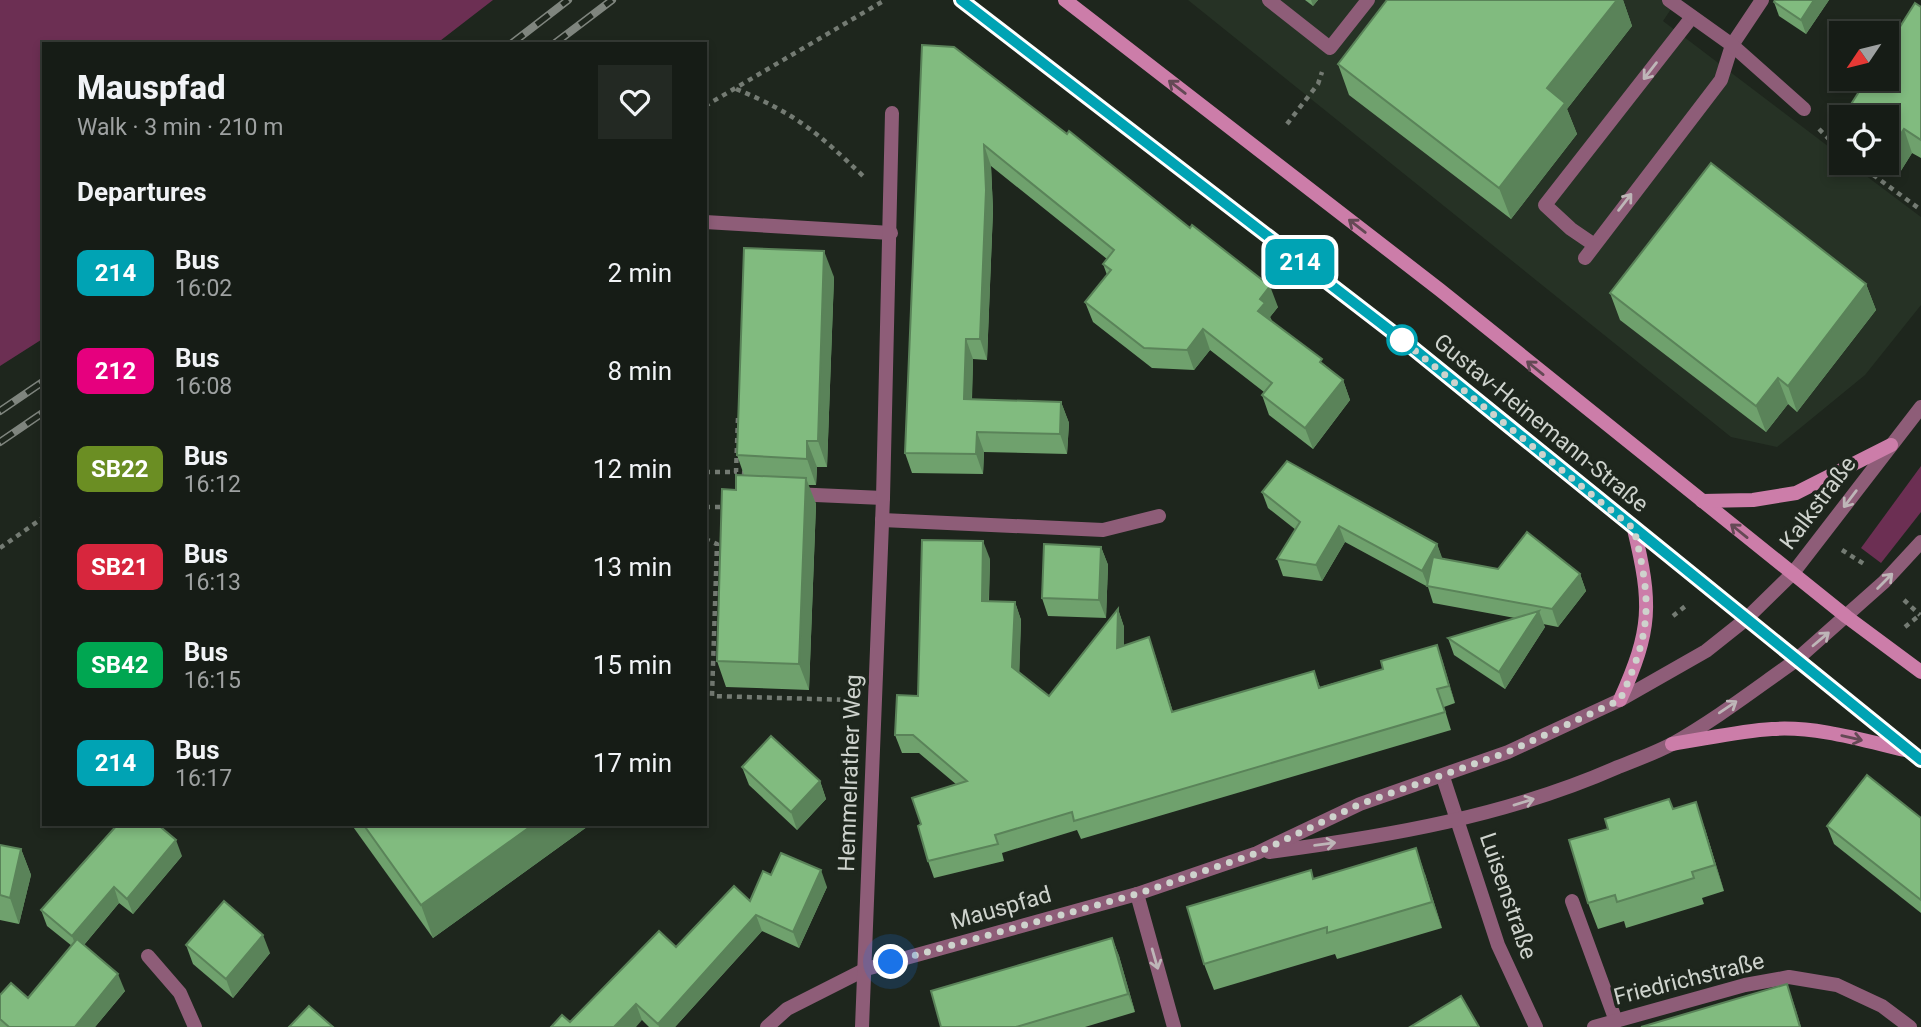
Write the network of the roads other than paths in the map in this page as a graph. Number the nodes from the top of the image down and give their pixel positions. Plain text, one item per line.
1 (961, 0) edge
2 (1065, 0) edge
3 (1269, 0) edge
4 (1368, 0) edge
5 (1669, 0) edge
6 (1762, 0) edge
7 (1692, 17) junction
8 (1732, 45) junction
9 (1804, 109) dead end
10 (892, 113) dead end
11 (707, 222) edge
12 (891, 233) junction
13 (1593, 244) junction
14 (1585, 258) dead end
15 (1921, 407) edge
16 (1891, 444) junction
17 (779, 493) edge
18 (883, 498) junction
19 (1702, 501) junction
20 (1159, 516) dead end
21 (882, 520) junction
22 (1634, 529) junction
23 (1921, 542) edge
24 (1793, 573) junction
25 (1847, 617) junction
26 (1745, 620) junction
27 (1795, 661) junction
28 (1921, 672) edge
29 (1620, 700) junction
30 (1672, 744) junction
31 (1916, 756) edge
32 (1443, 777) junction
33 (1458, 820) junction
34 (1257, 853) junction
35 (1137, 894) junction
36 (1572, 901) dead end
37 (148, 956) dead end
38 (866, 969) junction
39 (1616, 1021) junction
40 (195, 1027) edge
41 (767, 1027) edge
42 (862, 1027) edge
43 (1174, 1027) edge
44 (1536, 1027) edge
45 (1594, 1027) edge
46 (1910, 1027) edge

1 - 22 main road, Gustav-Heinemann-Straße
19 -> 2 main road, Gustav-Heinemann-Straße
3 - 4 street
5 - 7 street
6 - 8 street
7 - 8 street
7 -> 13 street
8 - 9 street
13 -> 8 street
10 - 12 street, Hemmelrather Weg
11 - 12 street
12 - 18 street, Hemmelrather Weg
13 - 14 street
15 - 16 street, Kalkstraße
16 - 19 main road
16 -> 24 street, Kalkstraße
17 - 18 street
18 - 21 street, Hemmelrather Weg
24 -> 19 main road, Gustav-Heinemann-Straße
20 - 21 street
21 - 38 street, Hemmelrather Weg
22 - 26 main road, Gustav-Heinemann-Straße
22 - 29 main road
25 -> 23 street
24 - 25 main road, Gustav-Heinemann-Straße
24 - 26 street, Kalkstraße
27 -> 25 street
25 - 28 main road, Gustav-Heinemann-Straße
26 - 27 main road, Gustav-Heinemann-Straße
26 - 29 street, Mauspfad
30 -> 27 street, Mauspfad
27 - 31 main road, Gustav-Heinemann-Straße
29 - 32 street, Mauspfad
30 -> 31 main road
33 -> 30 street, Mauspfad
32 - 33 street, Luisenstraße
32 - 34 street, Mauspfad
34 -> 33 street, Mauspfad
33 - 44 street, Luisenstraße
34 - 35 street, Mauspfad
35 - 38 street, Mauspfad
35 -> 43 street
36 - 39 street
37 - 40 street
38 - 41 street, Mauspfad
38 - 42 street, Hemmelrather Weg
39 - 45 street, Friedrichstraße
39 - 46 street, Friedrichstraße

